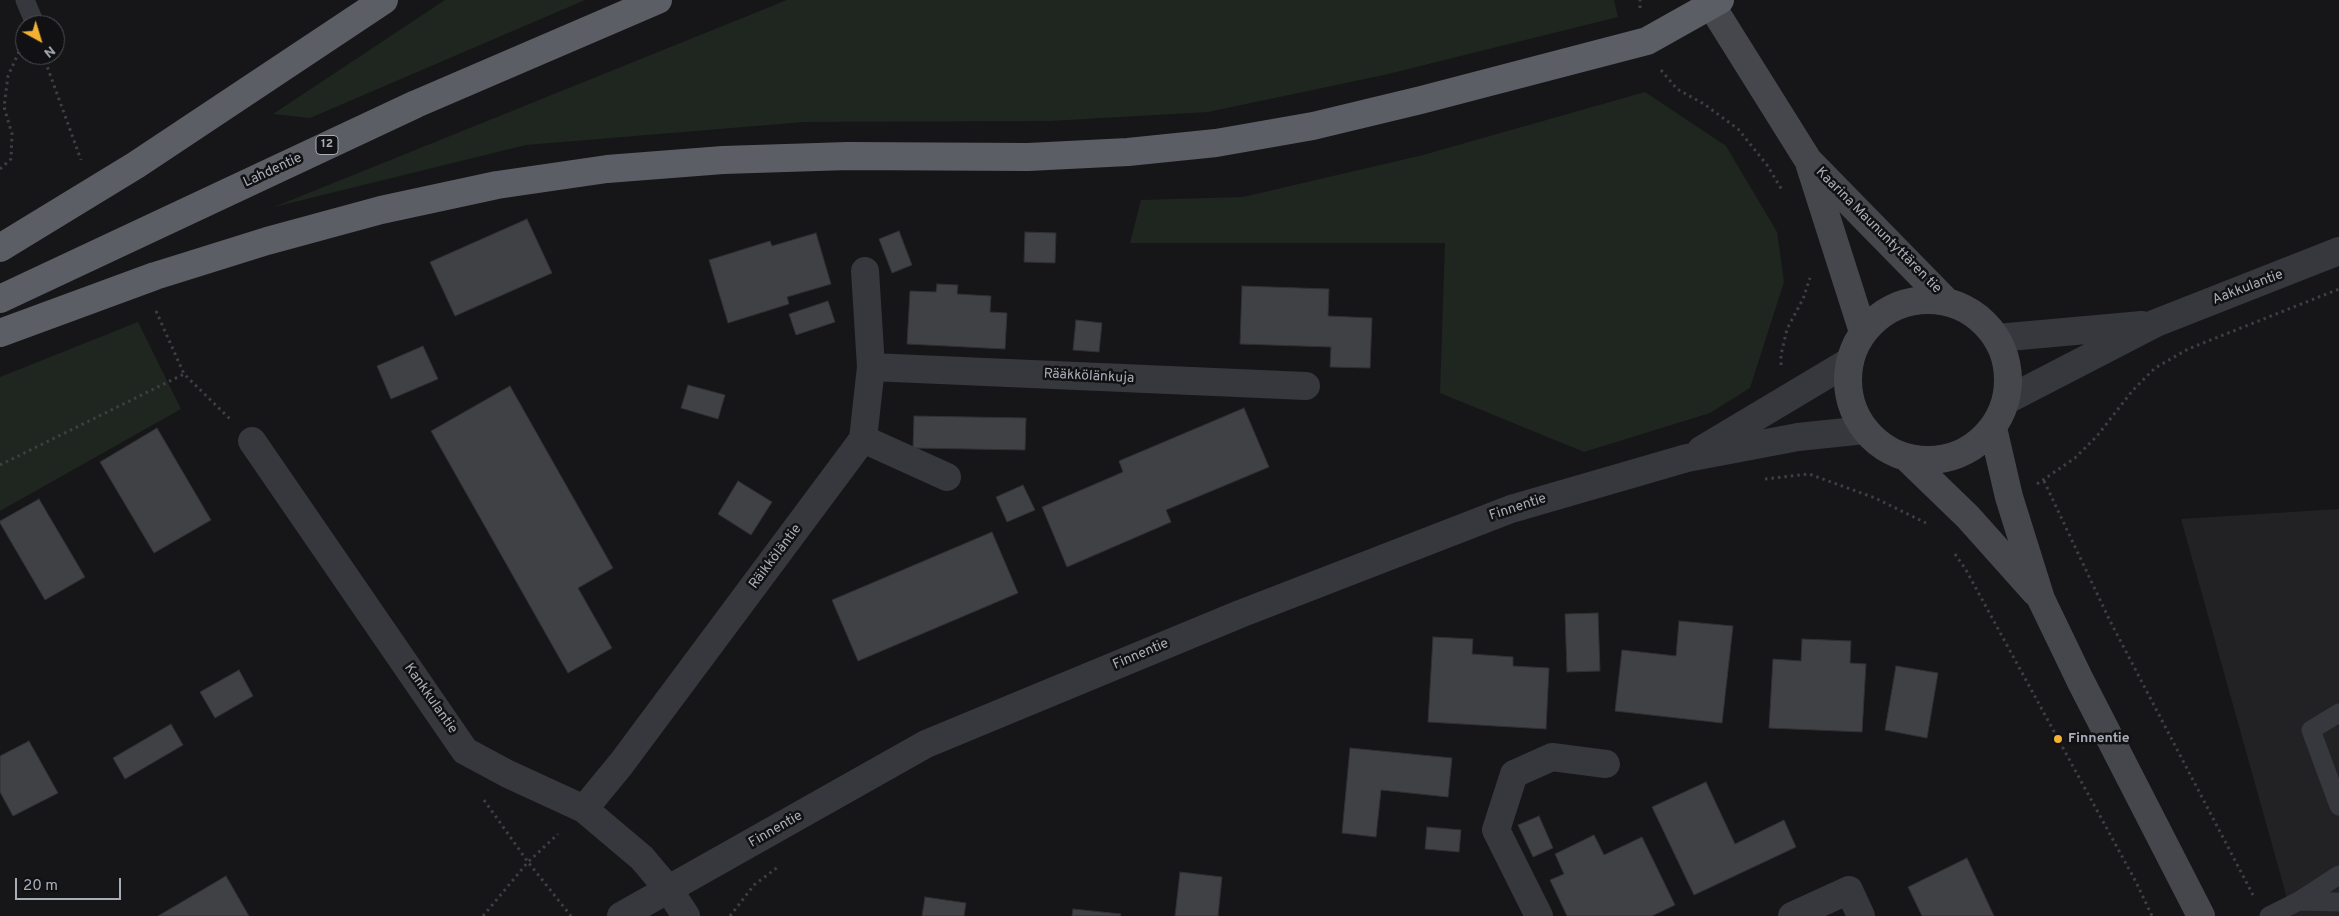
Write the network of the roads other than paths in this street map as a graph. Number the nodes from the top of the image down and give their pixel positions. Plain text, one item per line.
1 (24, 0) edge
2 (384, 0) edge
3 (658, 0) edge
4 (1713, 2) edge
5 (31, 15) edge
6 (1808, 160) junction
7 (0, 248) edge
8 (2339, 251) edge
9 (865, 271) dead end
10 (0, 299) edge
11 (1948, 302) junction
12 (2156, 324) junction
13 (1863, 332) junction
14 (0, 333) edge
15 (1997, 338) junction
16 (1850, 361) junction
17 (871, 367) junction
18 (1306, 386) dead end
19 (2007, 400) junction
20 (1993, 428) junction
21 (1865, 430) junction
22 (864, 439) junction
23 (252, 441) road end
24 (1687, 458) junction
25 (1908, 459) junction
26 (948, 477) dead end
27 (2041, 599) junction
28 (2339, 713) edge
29 (1606, 764) dead end
30 (2339, 806) edge
31 (584, 809) junction
32 (2339, 875) edge
33 (669, 890) junction
34 (2299, 901) junction
35 (2339, 902) edge
36 (622, 916) edge
37 (686, 916) edge
38 (1539, 916) edge
39 (1792, 916) edge
40 (1861, 916) edge
41 (2200, 916) edge
42 (2269, 916) edge

1 - 5 lane
2 - 7 highway
3 - 10 highway, Lahdentie / 12
4 - 6 main road, Kaarina Maununtyttären tie
4 - 14 highway
6 - 11 main road, Kaarina Maununtyttären tie
6 - 13 main road, Kaarina Maununtyttären tie
8 - 12 street, Aakkulantie
9 - 17 street
11 - 13 main road
11 - 15 main road
12 - 15 street, Aakkulantie
12 - 19 street, Aakkulantie
13 - 16 main road
15 - 19 main road
16 - 21 main road
16 - 24 street, Finnentie
17 - 18 street, Rääkkölänkuja
17 - 22 street
19 - 20 main road
20 - 25 main road
20 - 27 main road
21 - 24 street, Finnentie
21 - 25 main road
22 - 26 street
22 - 31 street, Räikköläntie
23 - 31 street, Kankkulantie
24 - 33 street, Finnentie
25 - 27 main road
27 - 41 main road
28 - 30 lane
29 - 38 street
31 - 33 street, Kankkulantie
32 - 34 lane
33 - 36 street, Finnentie
33 - 37 street, Kankkulantie
34 - 35 lane
34 - 42 lane
39 - 40 street

